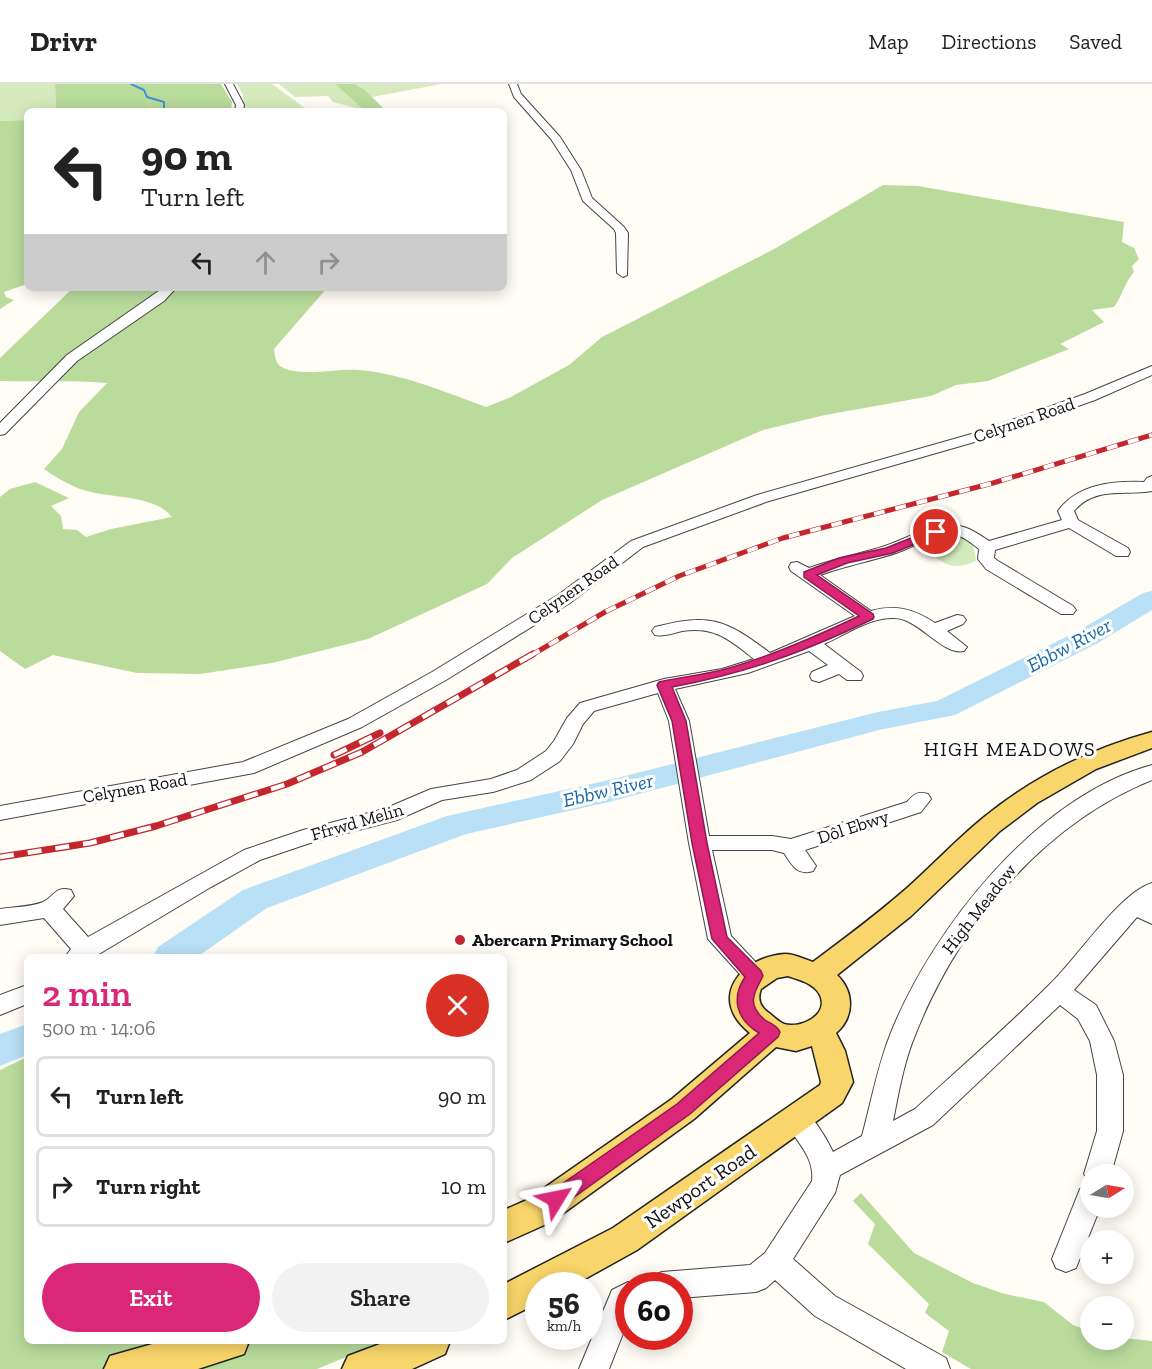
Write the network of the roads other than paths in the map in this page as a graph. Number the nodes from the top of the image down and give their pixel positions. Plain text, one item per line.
1 (228, 84) edge
2 (513, 84) edge
3 (240, 108) edge
4 (623, 273) dead end
5 (167, 291) edge
6 (1152, 370) edge
7 (0, 431) edge
8 (1150, 485) edge
9 (1071, 523) junction
10 (1116, 544) dead end
11 (987, 547) junction
12 (1067, 610) dead end
13 (868, 617) junction
14 (957, 620) dead end
15 (934, 630) junction
16 (661, 631) dead end
17 (812, 644) junction
18 (958, 647) dead end
19 (767, 660) junction
20 (819, 676) dead end
21 (664, 685) junction
22 (1152, 740) edge
23 (1152, 772) edge
24 (921, 807) dead end
25 (0, 813) edge
26 (700, 843) junction
27 (791, 847) junction
28 (805, 866) dead end
29 (1146, 904) edge
30 (0, 916) edge
31 (82, 954) edge
32 (818, 974) junction
33 (755, 976) junction
34 (1059, 991) junction
35 (24, 995) edge
36 (0, 1005) edge
37 (820, 1031) junction
38 (772, 1032) junction
39 (796, 1118) junction
40 (874, 1143) junction
41 (1101, 1164) edge
42 (826, 1168) junction
43 (1082, 1218) edge
44 (507, 1226) edge
45 (1066, 1259) dead end
46 (775, 1262) junction
47 (693, 1283) edge
48 (507, 1301) edge
49 (615, 1321) edge
50 (222, 1344) edge
51 (426, 1344) edge
52 (123, 1369) edge
53 (361, 1369) edge
54 (594, 1369) edge
55 (935, 1369) edge

1 - 3 street
2 - 4 street
5 - 7 street
6 - 25 street, Celynen Road
8 - 9 street
9 - 10 street
9 - 11 street
11 - 12 street
11 - 13 street
13 - 15 street, Ffrwd Melin
13 - 17 street, Ffrwd Melin
14 - 15 street
15 - 18 street, Ffrwd Melin
16 - 19 street
17 - 19 street, Ffrwd Melin
17 - 20 street
19 - 21 street, Ffrwd Melin
21 - 26 street
21 - 31 street, Ffrwd Melin
22 - 32 main road
23 - 40 street, High Meadow
24 - 27 street, Dôl Ebwy
26 - 27 street, Dôl Ebwy
26 - 33 street
27 - 28 street, Dôl Ebwy
29 - 34 street
30 - 31 street
32 - 33 main road
32 - 37 main road
33 - 38 main road
34 - 40 street
34 - 41 street
35 - 36 street
37 - 38 main road
37 - 39 main road, Newport Road
38 - 44 main road
39 - 42 street
39 - 48 main road, Newport Road
40 - 42 street
42 - 46 street
43 - 45 street
46 - 47 street
46 - 55 street
49 - 54 street
50 - 52 main road
51 - 53 main road

